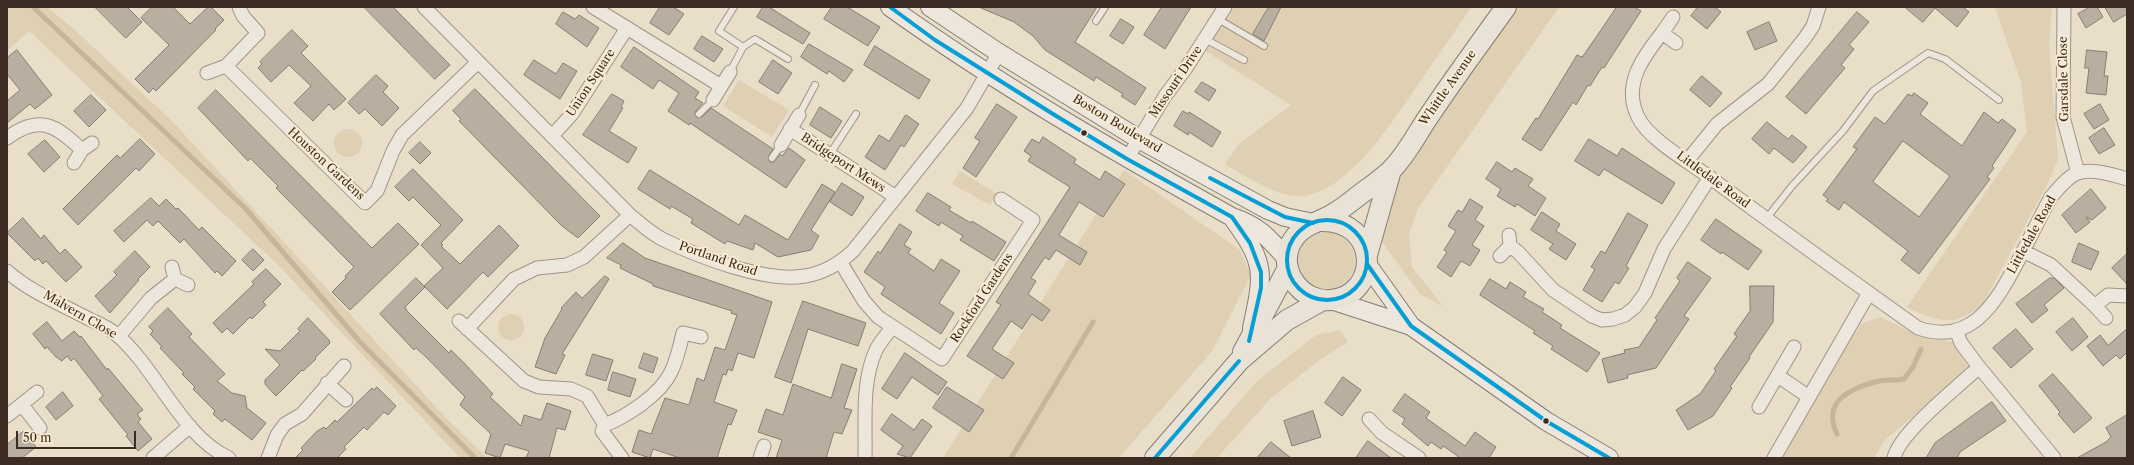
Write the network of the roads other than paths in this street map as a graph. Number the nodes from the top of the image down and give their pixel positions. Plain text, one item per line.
1 (239, 7) edge
2 (424, 7) edge
3 (594, 7) edge
4 (734, 7) edge
5 (890, 7) edge
6 (930, 7) edge
7 (1104, 7) edge
8 (1506, 7) edge
9 (1819, 7) edge
10 (2064, 7) edge
11 (1220, 11) edge
12 (1673, 17) dead end
13 (1096, 21) dead end
14 (626, 28) junction
15 (1662, 33) junction
16 (1205, 39) junction
17 (1676, 43) dead end
18 (743, 46) junction
19 (1264, 46) dead end
20 (1000, 53) junction
21 (788, 59) dead end
22 (1244, 60) dead end
23 (478, 62) junction
24 (226, 66) junction
25 (730, 72) joint
26 (207, 73) dead end
27 (989, 74) junction
28 (815, 85) dead end
29 (721, 86) junction
30 (713, 100) joint
31 (1999, 100) dead end
32 (699, 114) dead end
33 (856, 114) dead end
34 (799, 115) joint
35 (790, 129) junction
36 (552, 136) junction
37 (7, 138) edge
38 (1139, 139) junction
39 (780, 145) joint
40 (830, 154) junction
41 (772, 158) dead end
42 (1127, 159) junction
43 (1687, 161) junction
44 (74, 163) dead end
45 (1391, 170) junction
46 (2078, 172) junction
47 (1710, 177) junction
48 (2127, 179) edge
49 (896, 197) junction
50 (1001, 199) dead end
51 (630, 215) junction
52 (1232, 217) junction
53 (1766, 219) junction
54 (1316, 222) junction
55 (2023, 251) junction
56 (1500, 256) dead end
57 (1367, 259) junction
58 (840, 263) junction
59 (1287, 263) junction
60 (7, 271) edge
61 (188, 285) dead end
62 (1869, 293) junction
63 (2127, 296) edge
64 (1327, 300) junction
65 (2095, 306) junction
66 (2106, 318) dead end
67 (1412, 326) junction
68 (892, 327) junction
69 (1956, 330) junction
70 (119, 336) junction
71 (701, 337) dead end
72 (1249, 341) junction
73 (1794, 347) dead end
74 (1239, 361) junction
75 (344, 366) dead end
76 (1980, 367) junction
77 (1778, 376) junction
78 (327, 383) junction
79 (38, 392) dead end
80 (1809, 397) junction
81 (346, 400) dead end
82 (22, 405) junction
83 (1759, 407) dead end
84 (7, 416) edge
85 (1369, 417) dead end
86 (604, 425) junction
87 (190, 426) junction
88 (40, 428) dead end
89 (1416, 457) edge
90 (153, 458) edge
91 (229, 458) edge
92 (268, 458) edge
93 (622, 458) edge
94 (865, 458) edge
95 (1154, 458) edge
96 (1609, 458) edge
97 (1774, 458) edge
98 (1894, 458) edge
99 (2054, 458) edge

1 - 24 street
2 - 23 street, Portland Road
3 - 14 street
4 - 18 lane
5 - 27 street, Boston Boulevard
6 - 20 street, Boston Boulevard
7 - 13 lane
8 - 45 main road, Whittle Avenue
9 - 43 street
10 - 46 street, Garsdale Close
11 - 16 street, Missouri Drive
11 - 19 lane
12 - 15 street, Littledale Road
14 - 29 street
14 - 36 street, Union Square
15 - 17 street
15 - 43 street, Littledale Road
16 - 22 lane
16 - 38 street, Missouri Drive
18 - 21 lane
18 - 25 lane
20 - 27 street, Portland Road
20 - 38 street, Boston Boulevard
23 - 24 street, Houston Gardens
23 - 36 street, Portland Road
24 - 26 street
25 - 29 street
27 - 42 street, Boston Boulevard
27 - 49 street, Portland Road
28 - 34 lane
29 - 30 street
30 - 32 lane
31 - 53 lane
33 - 40 lane
34 - 35 street, Bridgeport Mews
35 - 39 street, Bridgeport Mews
35 - 40 street, Bridgeport Mews
36 - 51 street, Portland Road
37 - 44 street
38 - 42 street, Missouri Drive
38 - 54 street, Boston Boulevard
39 - 41 lane
40 - 49 street, Bridgeport Mews
42 - 52 street, Boston Boulevard
43 - 47 street, Littledale Road
45 - 54 main road, Whittle Avenue
45 - 57 main road, Whittle Avenue
46 - 48 street
46 - 55 street, Littledale Road
47 - 53 street, Littledale Road
47 - 56 street
49 - 58 street, Portland Road
50 - 68 street, Rockford Gardens
51 - 58 street, Portland Road
51 - 86 street
52 - 59 street, Boston Boulevard
52 - 72 street
53 - 62 street, Littledale Road
54 - 57 main road
54 - 59 main road
55 - 65 street
55 - 69 street, Littledale Road
57 - 64 main road
57 - 67 street
58 - 68 street, Rockford Gardens
59 - 64 main road
59 - 72 main road
60 - 70 street, Malvern Close
61 - 70 street
62 - 69 street, Littledale Road
62 - 80 street
63 - 65 street
64 - 67 street
64 - 74 main road
65 - 66 street
67 - 96 street
68 - 94 street
69 - 76 street
70 - 87 street, Malvern Close
71 - 86 street
72 - 74 main road
73 - 77 street
74 - 95 main road
75 - 78 street
76 - 98 street
76 - 99 street
77 - 80 street
77 - 83 street
78 - 81 street
78 - 92 street
79 - 82 street
80 - 97 street
82 - 84 street
82 - 88 street
85 - 89 street
86 - 93 street
87 - 90 street
87 - 91 street, Malvern Close

